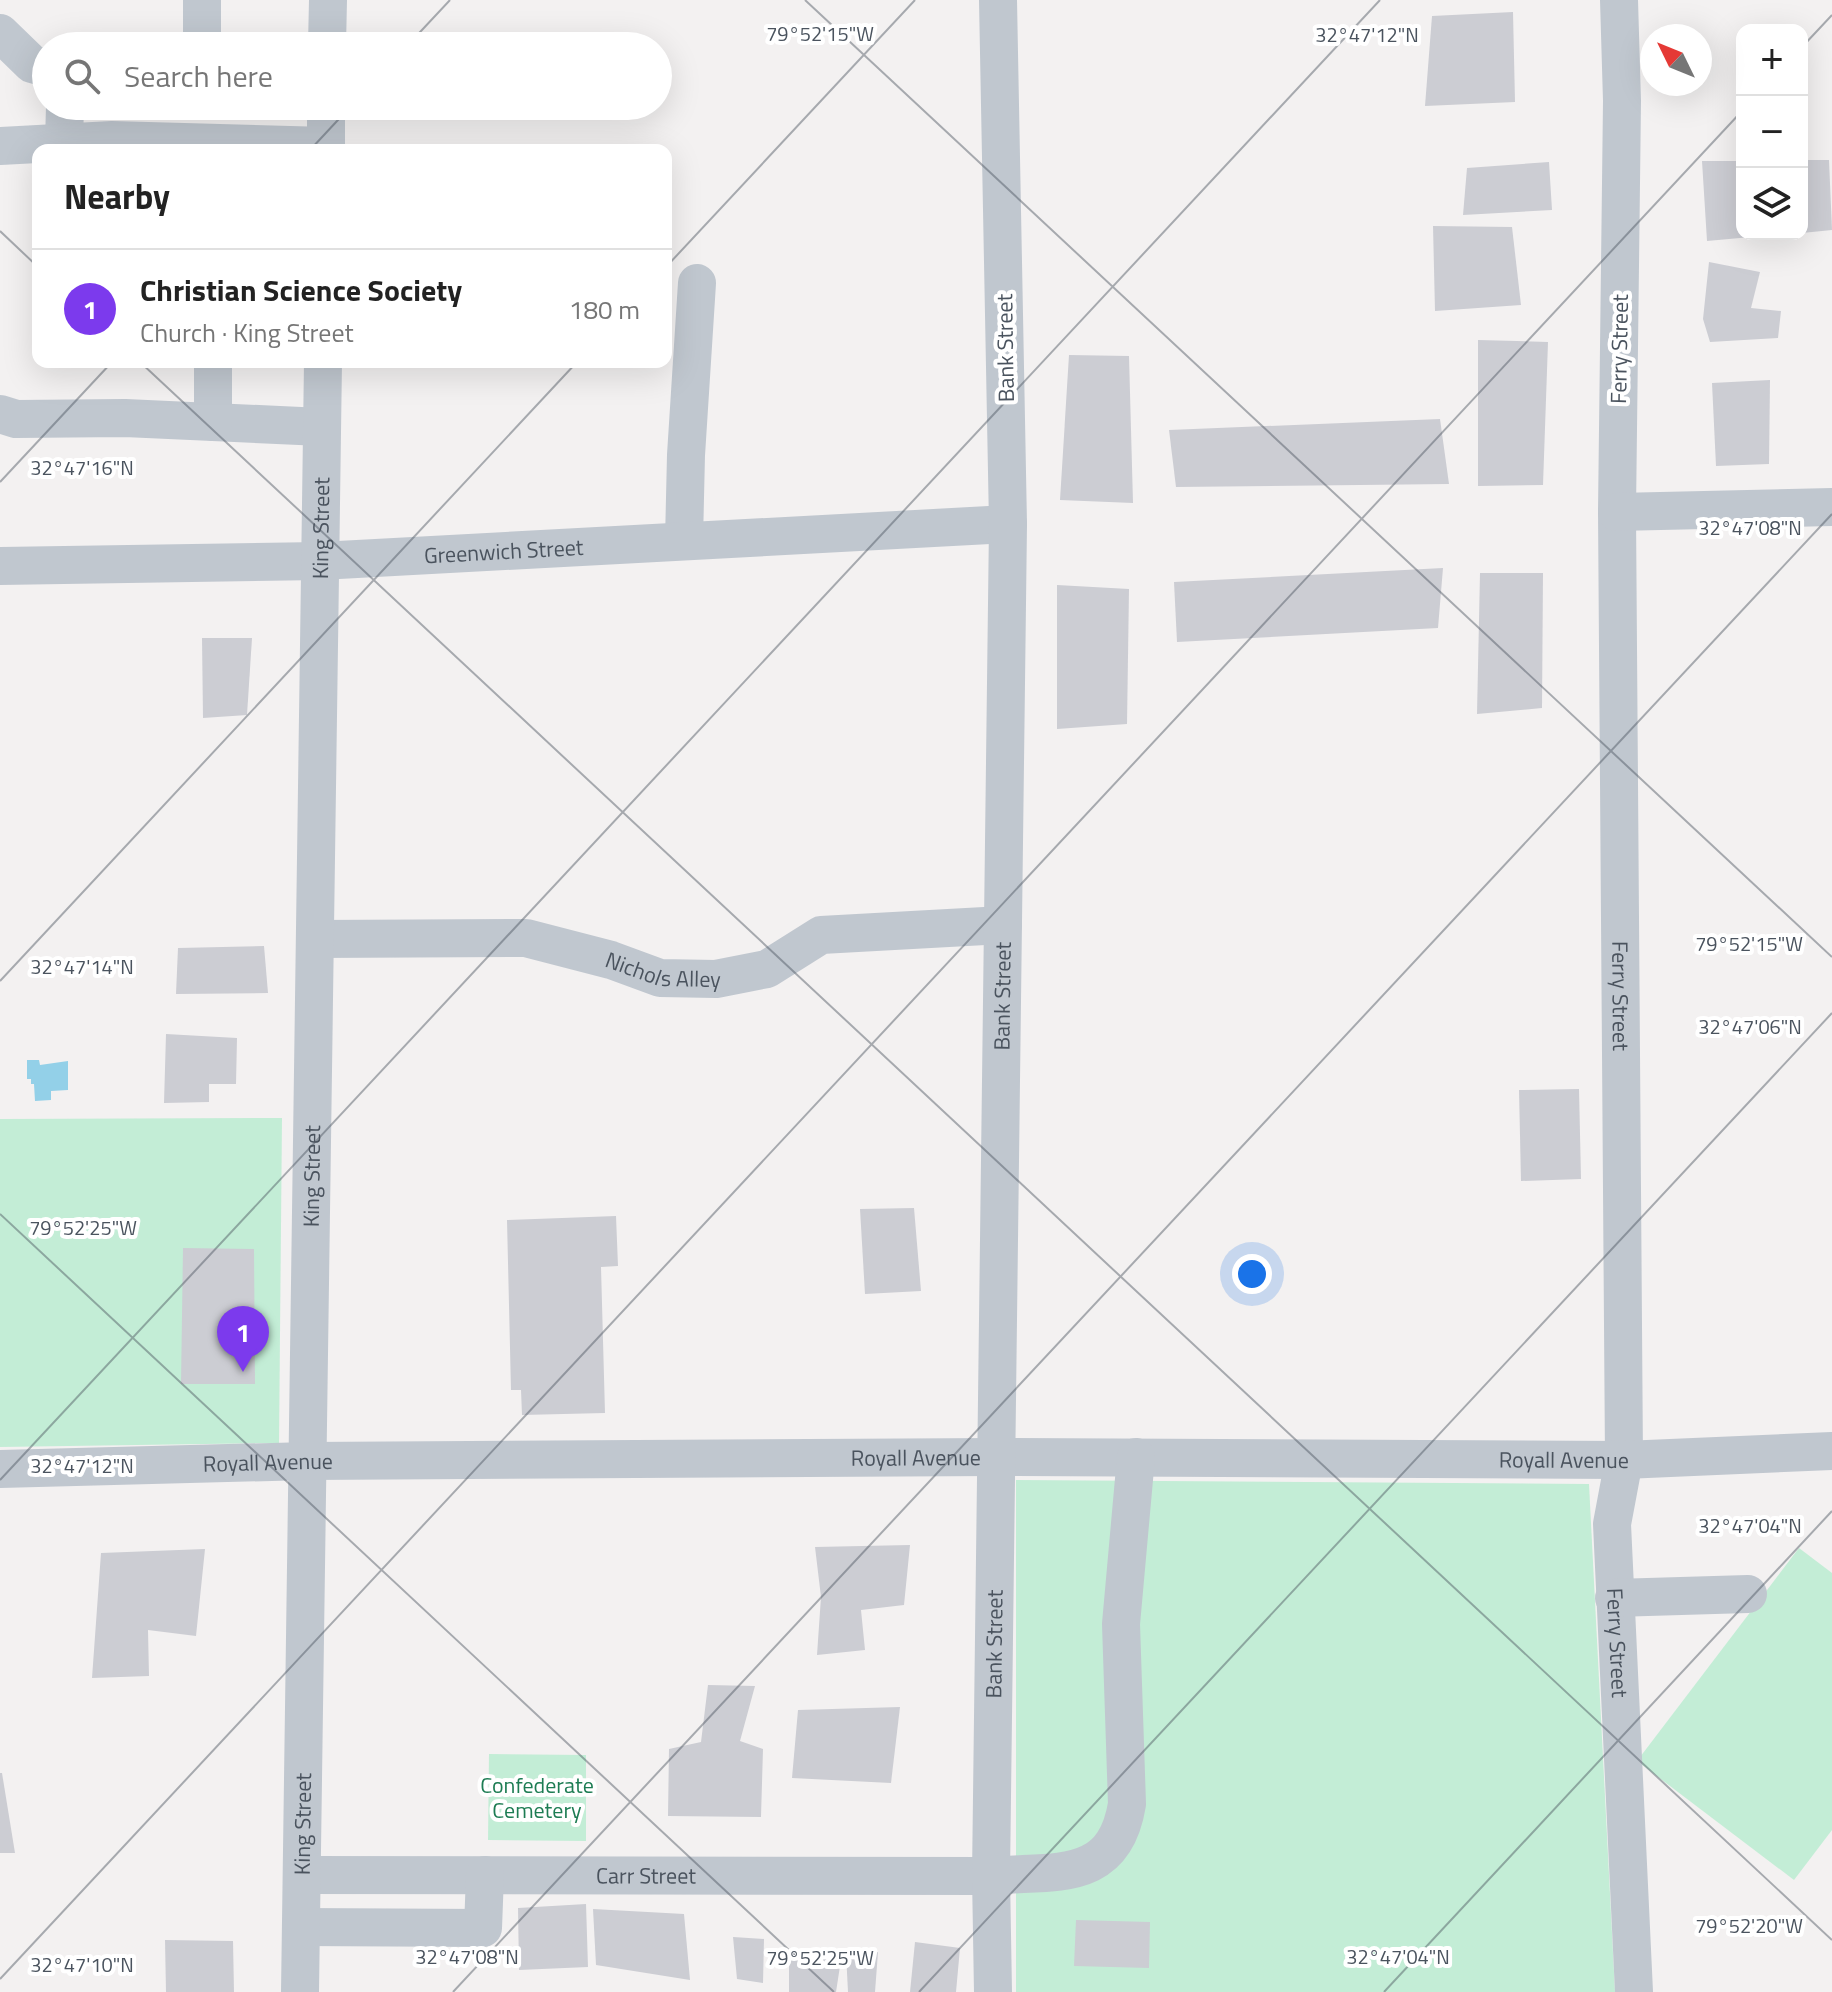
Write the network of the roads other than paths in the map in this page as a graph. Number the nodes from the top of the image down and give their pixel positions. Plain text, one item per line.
1 (202, 0) edge
2 (328, 0) edge
3 (998, 0) edge
4 (1619, 0) edge
5 (202, 32) edge
6 (327, 32) edge
7 (0, 33) edge
8 (32, 64) edge
9 (326, 120) edge
10 (65, 124) edge
11 (180, 144) edge
12 (326, 144) edge
13 (0, 146) edge
14 (697, 283) dead end
15 (213, 368) edge
16 (323, 368) edge
17 (0, 414) edge
18 (213, 422) junction
19 (322, 427) junction
20 (1832, 507) edge
21 (1617, 512) junction
22 (1008, 524) junction
23 (684, 541) junction
24 (320, 561) junction
25 (0, 566) edge
26 (1003, 925) junction
27 (316, 939) junction
28 (1832, 1451) edge
29 (996, 1457) junction
30 (1136, 1457) junction
31 (1624, 1460) junction
32 (308, 1461) junction
33 (0, 1469) edge
34 (1748, 1594) dead end
35 (1614, 1598) junction
36 (302, 1875) junction
37 (485, 1875) junction
38 (991, 1876) junction
39 (301, 1927) junction
40 (300, 1992) edge
41 (993, 1992) edge
42 (1634, 1992) edge

1 - 5 street
2 - 6 street
3 - 22 street, Bank Street
4 - 21 street, Ferry Street
7 - 8 street
9 - 12 street
10 - 11 street
10 - 13 street
14 - 23 street
15 - 18 street
16 - 19 street, King Street
17 - 18 street
18 - 19 street
19 - 24 street, King Street
20 - 21 street
21 - 31 street, Ferry Street
22 - 23 street, Greenwich Street
22 - 26 street, Bank Street
23 - 24 street, Greenwich Street
24 - 25 street, Greenwich Street
24 - 27 street, King Street
26 - 27 street, Nichols Alley
26 - 29 street, Bank Street
27 - 32 street, King Street
28 - 31 street, Royall Avenue
29 - 30 street, Royall Avenue
29 - 32 street, Royall Avenue
29 - 38 street, Bank Street
30 - 31 street, Royall Avenue
30 - 38 street, Carr Street
31 - 35 street, Ferry Street
32 - 33 street, Royall Avenue
32 - 36 street, King Street
34 - 35 street
35 - 42 street, Ferry Street
36 - 37 street, Carr Street
36 - 39 street, King Street
37 - 38 street, Carr Street
37 - 39 street
38 - 41 street, Bank Street
39 - 40 street, King Street

